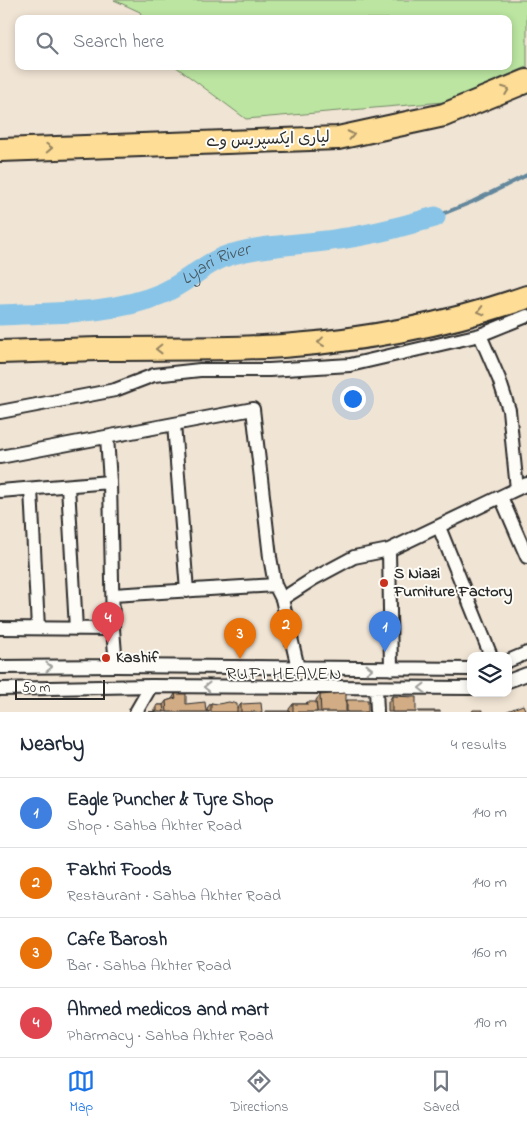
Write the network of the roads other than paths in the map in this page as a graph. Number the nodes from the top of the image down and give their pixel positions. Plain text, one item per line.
1 (527, 81) edge
2 (0, 150) edge
3 (527, 297) edge
4 (527, 316) edge
5 (480, 335) junction
6 (0, 352) edge
7 (0, 412) edge
8 (174, 424) junction
9 (107, 437) junction
10 (0, 457) edge
11 (110, 482) junction
12 (68, 486) junction
13 (522, 487) edge
14 (31, 489) junction
15 (0, 491) edge
16 (501, 497) junction
17 (439, 527) junction
18 (389, 550) junction
19 (527, 557) edge
20 (275, 585) junction
21 (186, 591) junction
22 (113, 595) junction
23 (282, 599) junction
24 (0, 617) edge
25 (0, 628) edge
26 (38, 628) junction
27 (76, 629) junction
28 (113, 629) junction
29 (490, 652) edge
30 (527, 653) edge
31 (512, 659) edge
32 (116, 666) junction
33 (0, 667) edge
34 (298, 668) junction
35 (391, 669) junction
36 (467, 669) edge
37 (527, 674) edge
38 (512, 680) edge
39 (151, 686) junction
40 (376, 688) junction
41 (467, 688) edge
42 (0, 689) edge
43 (136, 712) edge
44 (377, 712) edge

2 -> 1 highway, لیاری ایکسپریس وے
3 -> 6 highway
4 - 5 street
5 - 7 street
5 - 13 street
8 - 9 street
8 - 20 street
8 - 21 street
9 - 10 street
9 - 11 street
11 - 12 street
11 - 22 street
12 - 14 street
12 - 27 street
13 - 16 street
14 - 15 street
14 - 26 street
16 - 17 street
16 - 19 street
17 - 18 street
17 - 29 street
18 - 23 street
18 - 35 street
20 - 21 street
20 - 23 street
21 - 22 street
22 - 28 street
23 - 34 street
24 - 25 street
25 - 26 street
26 - 27 street
27 - 28 street
28 - 32 street
30 - 31 street
33 -> 32 street
32 - 34 street
34 -> 35 street
35 - 36 street
37 - 38 street
40 -> 39 street
39 - 42 street
39 - 43 street
41 -> 40 street
40 - 44 street

